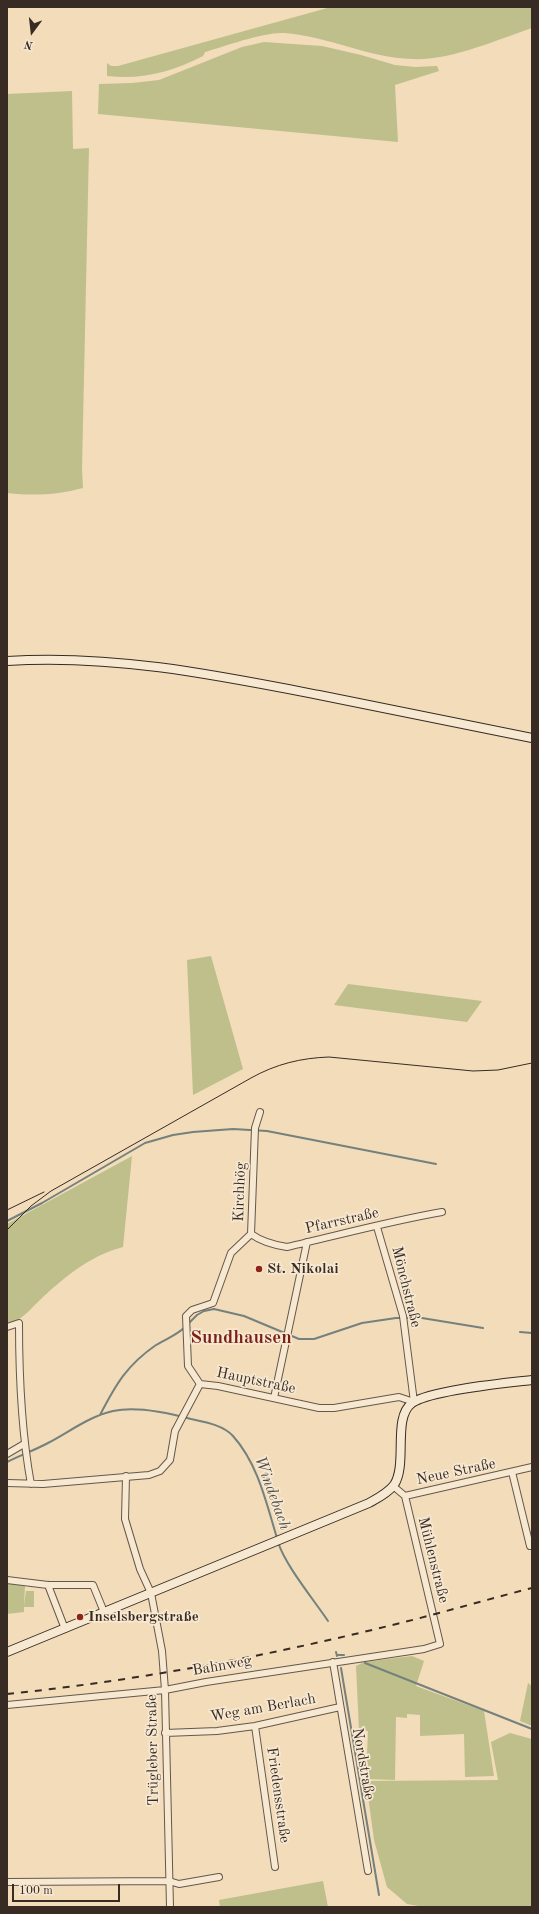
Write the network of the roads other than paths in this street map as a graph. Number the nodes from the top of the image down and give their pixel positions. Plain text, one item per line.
1 (7, 661) edge
2 (532, 738) edge
3 (260, 1112) dead end
4 (442, 1212) dead end
5 (377, 1227) junction
6 (252, 1234) junction
7 (307, 1242) junction
8 (7, 1327) edge
9 (532, 1380) edge
10 (200, 1384) junction
11 (274, 1398) junction
12 (414, 1402) junction
13 (25, 1450) junction
14 (7, 1454) edge
15 (532, 1467) edge
16 (512, 1472) junction
17 (126, 1476) junction
18 (7, 1482) edge
19 (31, 1484) junction
20 (393, 1486) junction
21 (405, 1496) junction
22 (530, 1546) dead end
23 (7, 1580) edge
24 (48, 1584) junction
25 (151, 1593) junction
26 (104, 1612) junction
27 (65, 1629) junction
28 (440, 1644) joint
29 (7, 1652) edge
30 (333, 1662) junction
31 (165, 1690) junction
32 (7, 1705) edge
33 (340, 1707) junction
34 (255, 1726) junction
35 (165, 1734) junction
36 (275, 1867) dead end
37 (368, 1871) dead end
38 (219, 1877) dead end
39 (169, 1881) junction
40 (7, 1882) edge
41 (170, 1907) edge

1 - 2 street
3 - 6 street, Kirchhög
4 - 5 street, Pfarrstraße
5 - 7 street, Pfarrstraße
5 - 12 street, Mönchstraße
6 - 7 street, Pfarrstraße
6 - 10 street, Kirchhög
7 - 11 street
8 - 13 street
9 - 12 street
10 - 11 street, Hauptstraße
10 - 17 street, Hauptstraße
11 - 12 street, Hauptstraße
12 - 20 street
13 - 14 street
13 - 19 street
15 - 16 street, Neue Straße
16 - 21 street, Neue Straße
16 - 22 street, Neue Straße
17 - 19 street, Hauptstraße
17 - 25 street, Trügleber Straße
18 - 19 street, Hauptstraße
20 - 21 street
20 - 25 street
21 - 28 street, Mühlenstraße
23 - 24 street
24 - 26 street
24 - 27 street
25 - 26 street
25 - 31 street, Trügleber Straße
26 - 27 street
27 - 29 street
28 - 30 street, Bahnweg
30 - 31 street, Bahnweg
30 - 33 street, Nordstraße
31 - 32 street, Bahnweg
31 - 35 street, Trügleber Straße
33 - 34 street, Weg am Berlach
33 - 37 street, Nordstraße
34 - 35 street, Weg am Berlach
34 - 36 street, Friedensstraße
35 - 39 street, Trügleber Straße
38 - 39 street
39 - 40 street
39 - 41 street, Trügleber Straße

